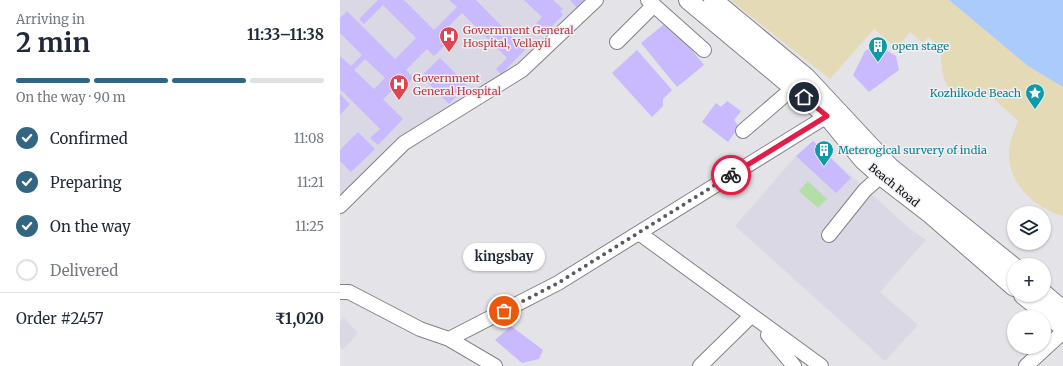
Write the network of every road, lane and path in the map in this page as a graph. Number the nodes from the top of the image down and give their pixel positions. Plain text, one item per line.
1 (596, 0) edge
2 (688, 0) edge
3 (713, 0) edge
4 (651, 3) edge
5 (617, 42) dead end
6 (704, 50) dead end
7 (793, 88) junction
8 (827, 116) junction
9 (743, 131) dead end
10 (881, 176) junction
11 (340, 206) edge
12 (639, 233) junction
13 (829, 235) dead end
14 (1007, 261) edge
15 (1007, 281) edge
16 (340, 292) edge
17 (1051, 300) edge
18 (1032, 302) edge
19 (1063, 310) edge
20 (754, 318) junction
21 (1063, 327) edge
22 (1063, 332) edge
23 (449, 339) junction
24 (495, 366) edge
25 (700, 366) edge
26 (794, 366) edge
27 (821, 366) edge
28 (1026, 366) edge

1 - 11 street
2 - 7 main road, Beach Road
3 - 14 main road, Beach Road
4 - 5 street
4 - 6 street
7 - 8 main road, Beach Road
7 - 9 street
8 - 10 main road, Beach Road
8 - 12 street
10 - 13 street
10 - 15 main road, Beach Road
12 - 20 street
12 - 23 street
16 - 23 street
17 - 19 main road
18 - 21 main road
20 - 25 street
20 - 26 street
20 - 27 street
22 - 28 street
23 - 24 street

